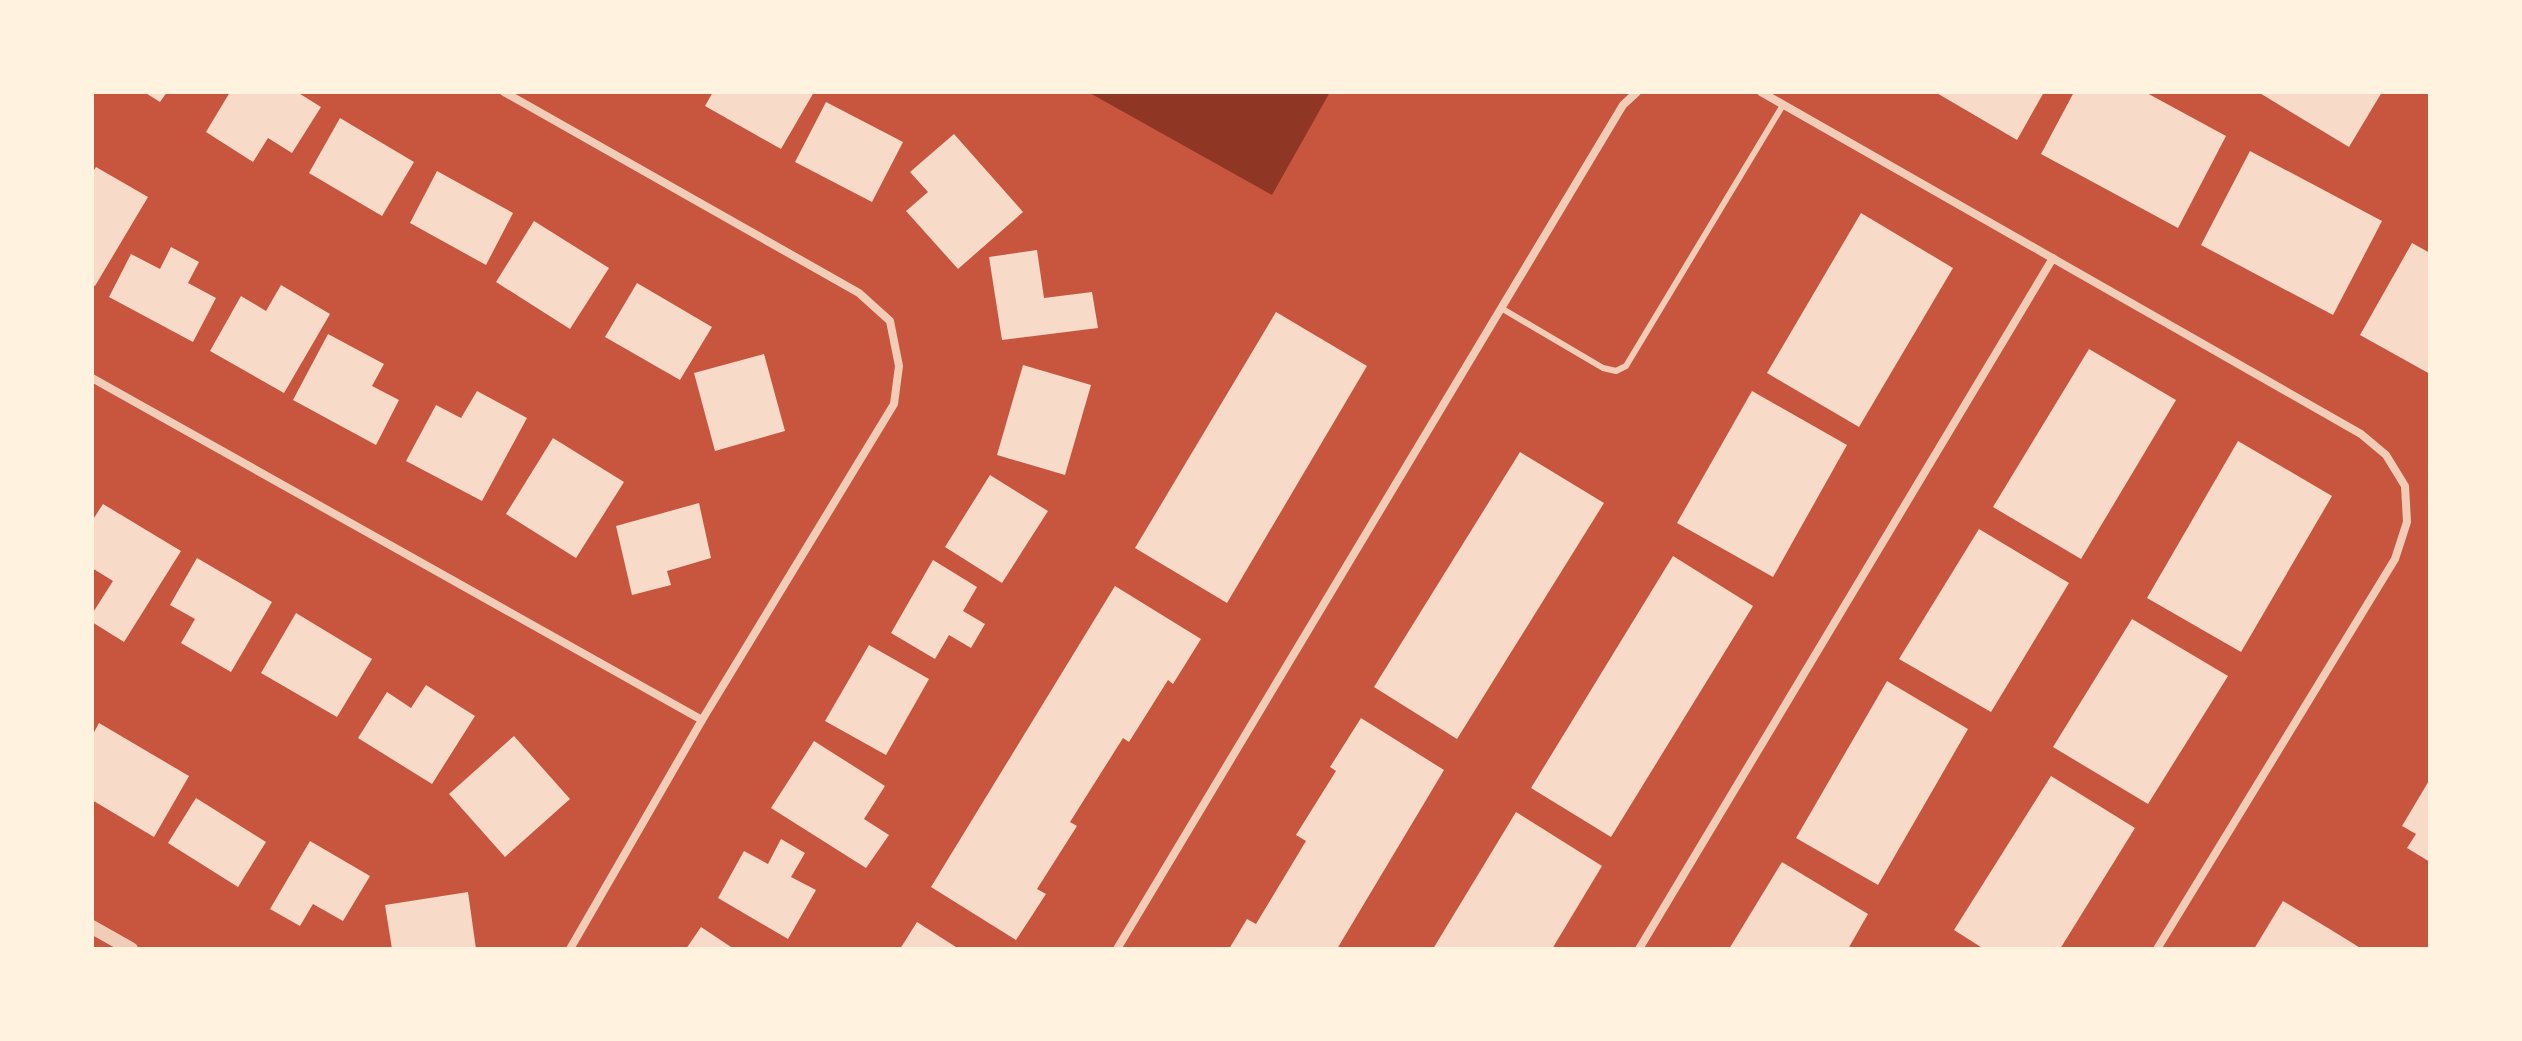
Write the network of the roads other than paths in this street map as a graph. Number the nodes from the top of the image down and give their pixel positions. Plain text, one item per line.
1 (504, 92) edge
2 (1637, 92) edge
3 (1761, 92) edge
4 (1783, 105) junction
5 (2053, 258) junction
6 (1501, 307) junction
7 (92, 378) edge
8 (702, 720) junction
9 (92, 927) edge
10 (131, 949) edge
11 (570, 949) edge
12 (1117, 949) edge
13 (1639, 949) edge
14 (2157, 949) edge

1 - 8 street
2 - 6 street
3 - 4 street
4 - 5 street
4 - 6 lane
5 - 13 street
5 - 14 street
6 - 12 street
7 - 8 street
8 - 11 street
9 - 10 street

